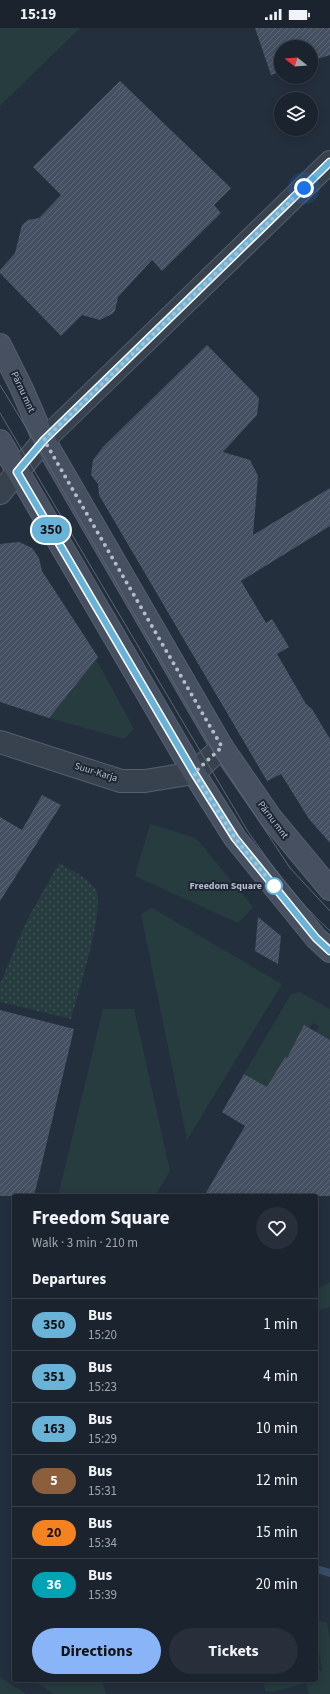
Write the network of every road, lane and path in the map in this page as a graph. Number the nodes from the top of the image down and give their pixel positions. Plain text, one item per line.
1 (330, 162) edge
2 (0, 345) edge
3 (44, 440) junction
4 (0, 441) edge
5 (17, 472) junction
6 (0, 493) edge
7 (0, 742) edge
8 (222, 747) junction
9 (194, 773) junction
10 (330, 889) edge
11 (330, 951) edge

1 - 3 street
2 - 3 main road, Pärnu mnt
3 - 5 street
3 - 8 main road, Pärnu mnt
4 - 5 main road
5 - 6 street
5 - 9 main road
7 - 9 street, Suur-Karja
8 - 9 street
8 - 10 main road, Pärnu mnt
9 - 11 main road

